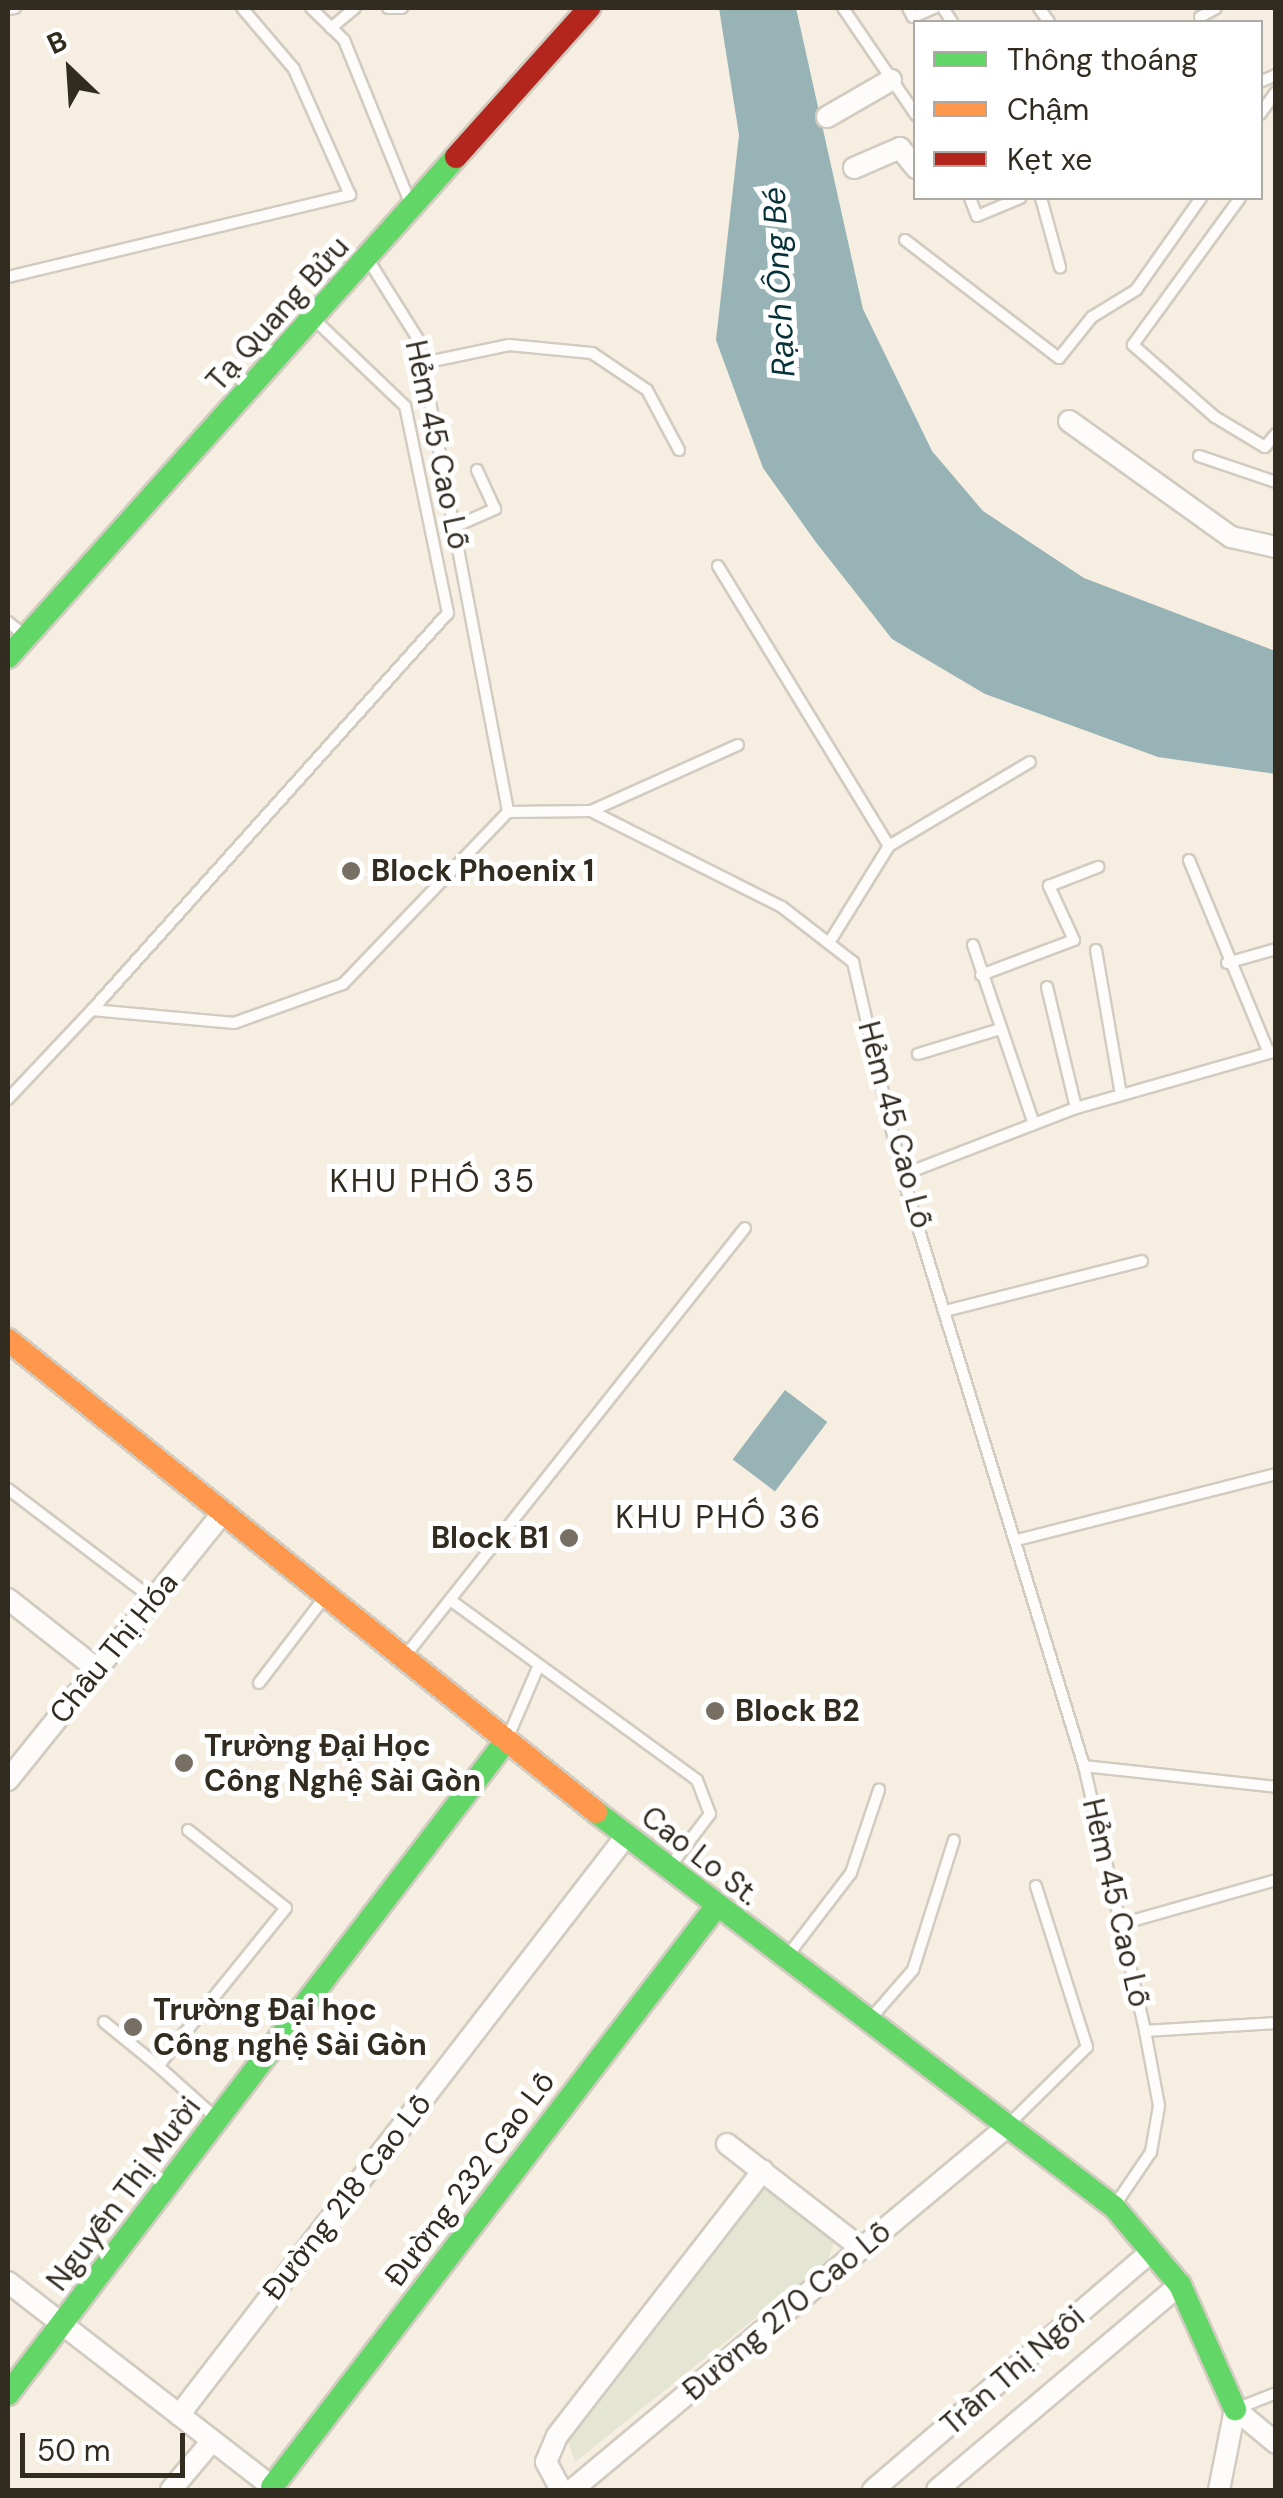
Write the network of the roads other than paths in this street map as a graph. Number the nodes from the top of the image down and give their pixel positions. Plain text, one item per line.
1 (242, 8) edge
2 (312, 8) edge
3 (355, 8) edge
4 (388, 8) edge
5 (402, 8) edge
6 (589, 8) edge
7 (843, 8) edge
8 (908, 8) edge
9 (934, 8) edge
10 (1216, 8) edge
11 (1199, 16) edge
12 (332, 28) junction
13 (891, 80) junction
14 (913, 111) edge
15 (827, 117) dead end
16 (913, 164) edge
17 (854, 168) dead end
18 (971, 200) edge
19 (1015, 200) edge
20 (1041, 200) edge
21 (1198, 200) edge
22 (1239, 200) edge
23 (413, 211) junction
24 (905, 240) dead end
25 (368, 260) junction
26 (1060, 267) dead end
27 (8, 277) edge
28 (314, 320) junction
29 (423, 362) junction
30 (1069, 421) dead end
31 (1275, 435) edge
32 (679, 450) dead end
33 (1199, 456) dead end
34 (477, 470) dead end
35 (1276, 482) edge
36 (454, 527) junction
37 (1276, 546) edge
38 (718, 566) dead end
39 (17, 629) edge
40 (8, 657) edge
41 (738, 745) dead end
42 (1030, 762) dead end
43 (591, 811) junction
44 (508, 812) junction
45 (890, 846) junction
46 (1189, 860) dead end
47 (1098, 867) dead end
48 (832, 938) junction
49 (973, 945) dead end
50 (1276, 949) edge
51 (1096, 950) dead end
52 (1226, 962) junction
53 (981, 975) junction
54 (1047, 988) dead end
55 (92, 1010) junction
56 (996, 1030) junction
57 (1272, 1052) edge
58 (918, 1054) dead end
59 (1121, 1095) junction
60 (8, 1099) edge
61 (1076, 1108) junction
62 (1034, 1124) junction
63 (902, 1175) junction
64 (745, 1228) dead end
65 (1142, 1261) dead end
66 (949, 1310) junction
67 (8, 1340) edge
68 (1276, 1474) edge
69 (8, 1489) edge
70 (220, 1515) junction
71 (1021, 1539) junction
72 (324, 1597) junction
73 (8, 1599) edge
74 (154, 1599) junction
75 (453, 1602) junction
76 (402, 1659) junction
77 (539, 1665) junction
78 (97, 1669) junction
79 (259, 1683) dead end
80 (506, 1742) junction
81 (1084, 1766) junction
82 (8, 1780) edge
83 (1276, 1787) edge
84 (879, 1790) dead end
85 (188, 1830) dead end
86 (626, 1836) junction
87 (954, 1840) dead end
88 (668, 1869) junction
89 (1276, 1880) edge
90 (1036, 1886) dead end
91 (716, 1908) junction
92 (1121, 1924) junction
93 (784, 1960) junction
94 (104, 2022) dead end
95 (1276, 2023) edge
96 (866, 2024) junction
97 (1145, 2031) junction
98 (158, 2066) junction
99 (218, 2120) junction
100 (1002, 2131) junction
101 (727, 2144) dead end
102 (763, 2170) junction
103 (1114, 2208) junction
104 (861, 2248) junction
105 (1152, 2252) junction
106 (8, 2282) edge
107 (1180, 2284) junction
108 (62, 2324) junction
109 (1276, 2393) edge
110 (8, 2394) edge
111 (1235, 2409) junction
112 (179, 2415) junction
113 (212, 2441) junction
114 (1276, 2443) edge
115 (274, 2489) edge
116 (171, 2490) edge
117 (561, 2490) edge
118 (572, 2490) edge
119 (873, 2490) edge
120 (936, 2490) edge
121 (1218, 2490) edge

1 - 27 lane
2 - 12 lane
3 - 12 lane
4 - 5 lane
6 - 23 street, Tạ Quang Bửu
7 - 13 lane
8 - 9 lane
10 - 11 lane
12 - 23 lane
13 - 14 lane
13 - 15 street
16 - 17 street
18 - 19 lane
20 - 26 lane
21 - 24 lane
22 - 31 lane
23 - 25 street, Tạ Quang Bửu
25 - 28 street, Tạ Quang Bửu
25 - 29 lane, Hẻm 45 Cao Lỗ
28 - 39 street, Tạ Quang Bửu
28 - 55 lane
29 - 32 lane
29 - 36 lane, Hẻm 45 Cao Lỗ
30 - 37 street
33 - 35 lane
34 - 36 lane
36 - 44 lane, Hẻm 45 Cao Lỗ
38 - 45 lane
39 - 40 street, Tạ Quang Bửu
41 - 43 lane
42 - 45 lane
43 - 44 lane
43 - 48 lane
44 - 55 lane
45 - 48 lane
46 - 52 lane
47 - 53 lane
48 - 63 lane, Hẻm 45 Cao Lỗ
49 - 53 lane
50 - 52 lane
51 - 59 lane
52 - 57 lane
53 - 56 lane
54 - 61 lane
55 - 60 lane
56 - 58 lane
56 - 62 lane
57 - 59 lane
59 - 61 lane
61 - 62 lane
62 - 63 lane
63 - 66 lane, Hẻm 45 Cao Lỗ
64 - 75 lane
65 - 66 lane
66 - 71 lane, Hẻm 45 Cao Lỗ
67 - 70 street, Cao Lo St.
68 - 71 lane
69 - 74 lane
70 - 72 street, Cao Lo St.
70 - 74 street, Châu Thị Hóa
71 - 81 lane, Hẻm 45 Cao Lỗ
72 - 76 street, Cao Lo St.
72 - 79 lane
73 - 78 street
74 - 78 street, Châu Thị Hóa
75 - 76 lane
75 - 77 lane
76 - 80 street, Cao Lo St.
77 - 80 lane
77 - 88 lane
78 - 82 street, Châu Thị Hóa
80 - 86 street, Cao Lo St.
80 - 99 street, Nguyễn Thị Mười
81 - 83 lane
81 - 92 lane, Hẻm 45 Cao Lỗ
84 - 93 lane
85 - 98 lane
86 - 88 street, Cao Lo St.
86 - 112 street, Đường 218 Cao Lỗ
87 - 96 lane
88 - 91 street, Cao Lo St.
89 - 92 lane
90 - 100 lane
91 - 93 street, Cao Lo St.
91 - 115 street, Đường 232 Cao Lỗ
92 - 97 lane, Hẻm 45 Cao Lỗ
93 - 96 street, Cao Lo St.
94 - 98 lane
95 - 97 lane
96 - 100 street, Cao Lo St.
97 - 103 lane, Hẻm 45 Cao Lỗ
98 - 99 lane
99 - 108 street, Nguyễn Thị Mười
100 - 103 street, Cao Lo St.
100 - 104 street, Đường 270 Cao Lỗ
101 - 102 street
102 - 104 street
102 - 117 street
103 - 105 street, Cao Lo St.
104 - 118 street, Đường 270 Cao Lỗ
105 - 107 street, Cao Lo St.
105 - 119 street, Trần Thị Ngôi
106 - 108 street
107 - 111 street, Cao Lo St.
107 - 120 street, Trần Thị Ngôi
108 - 110 street, Nguyễn Thị Mười
108 - 112 street
109 - 111 lane
111 - 114 street
111 - 121 street
112 - 113 street
113 - 115 street
113 - 116 street

